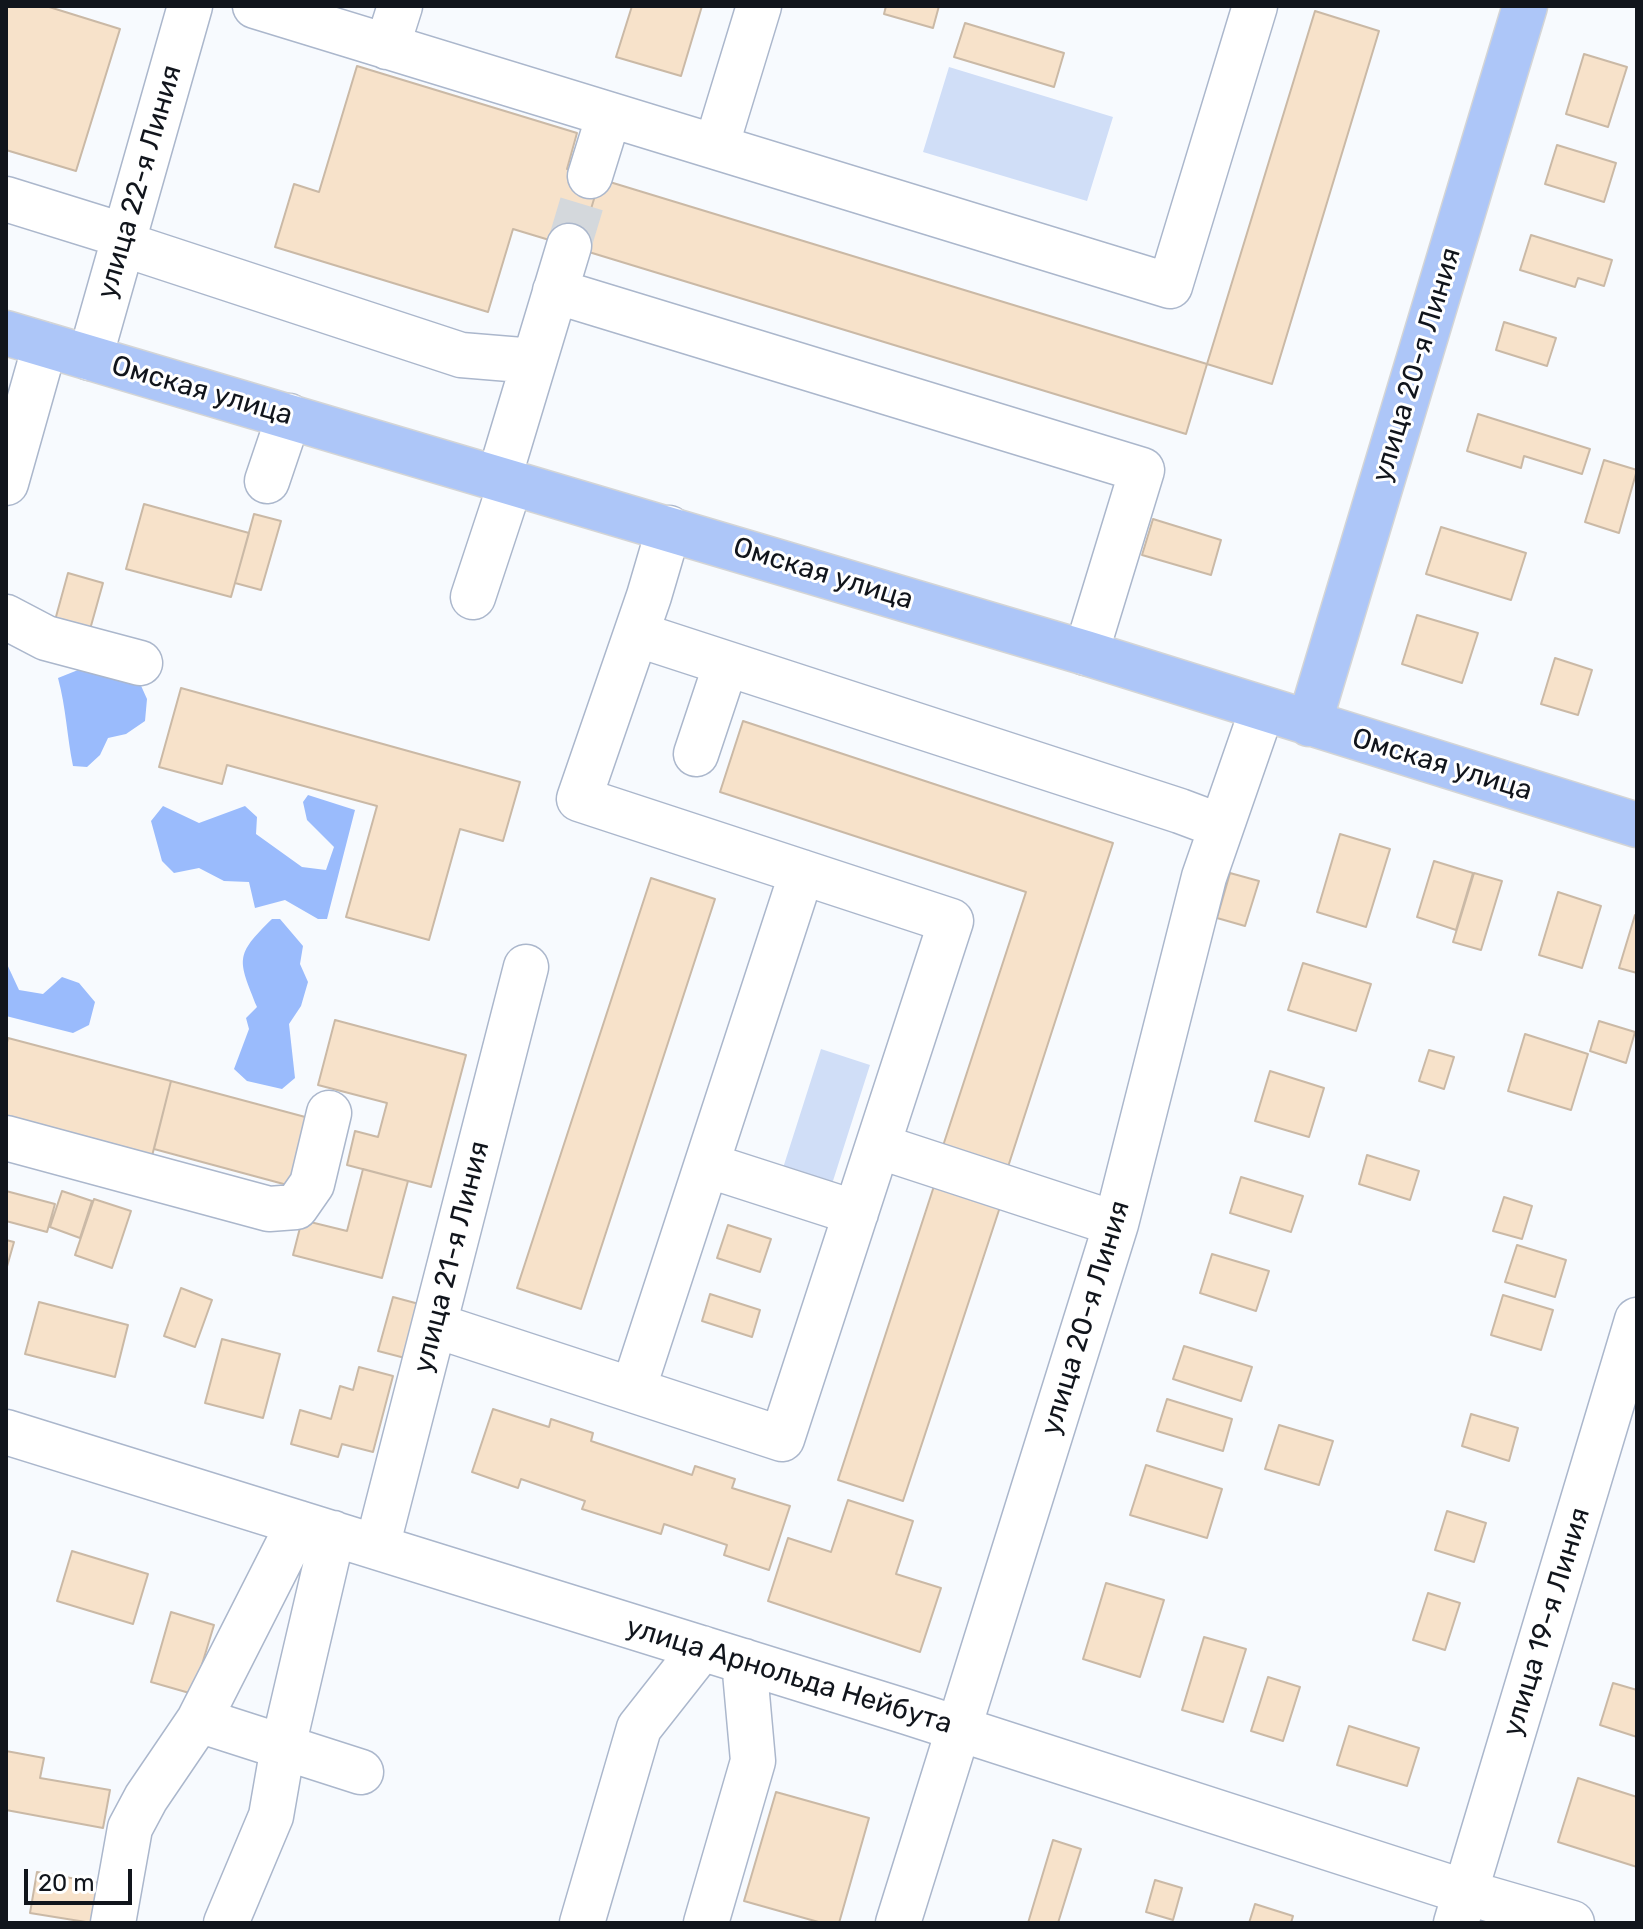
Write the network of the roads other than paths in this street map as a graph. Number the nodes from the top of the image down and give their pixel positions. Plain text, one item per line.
1 (190, 6) edge
2 (255, 6) edge
3 (400, 6) edge
4 (759, 6) edge
5 (1255, 6) edge
6 (1525, 6) edge
7 (387, 47) junction
8 (609, 115) junction
9 (716, 147) junction
10 (590, 176) tunnel mouth
11 (6, 199) edge
12 (124, 240) junction
13 (569, 246) tunnel mouth
14 (555, 291) junction
15 (25, 339) edge
16 (90, 358) junction
17 (534, 361) junction
18 (289, 416) junction
19 (505, 480) junction
20 (267, 481) dead end
21 (6, 483) edge
22 (669, 528) junction
23 (473, 597) dead end
24 (6, 617) edge
25 (636, 634) junction
26 (1086, 653) junction
27 (140, 663) dead end
28 (726, 664) junction
29 (1262, 710) junction
30 (1309, 724) junction
31 (696, 754) dead end
32 (1637, 825) edge
33 (1220, 826) junction
34 (802, 872) junction
35 (526, 967) dead end
36 (329, 1113) dead end
37 (6, 1138) edge
38 (878, 1146) junction
39 (707, 1165) junction
40 (856, 1213) junction
41 (1116, 1224) junction
42 (1637, 1320) edge
43 (434, 1325) junction
44 (633, 1390) junction
45 (6, 1432) edge
46 (316, 1528) junction
47 (377, 1547) junction
48 (702, 1648) junction
49 (744, 1661) junction
50 (199, 1720) junction
51 (959, 1729) junction
52 (283, 1747) junction
53 (361, 1772) dead end
54 (1461, 1907) edge
55 (113, 1923) edge
56 (226, 1923) edge
57 (582, 1923) edge
58 (706, 1923) edge
59 (898, 1923) edge
60 (1572, 1923) edge

1 - 12 street, улица 22-я Линия
2 - 7 street
3 - 7 street
4 - 9 street
5 - 9 street
6 - 30 main road, улица 20-я Линия
7 - 8 street
8 - 9 street
8 - 10 street
11 - 12 street
12 - 16 street, улица 22-я Линия
12 - 17 street
13 - 14 street
14 - 17 street
14 - 26 street
15 - 16 main road, Омская улица
15 - 21 street
16 - 18 main road, Омская улица
17 - 19 street
18 - 19 main road, Омская улица
18 - 20 street
19 - 22 main road, Омская улица
19 - 23 street
22 - 25 street
22 - 26 main road, Омская улица
24 - 27 street
25 - 28 street
25 - 34 street
26 - 29 main road, Омская улица
28 - 31 street
28 - 33 street
29 - 30 main road, Омская улица
29 - 33 street, улица 20-я Линия
30 - 32 main road, Омская улица
33 - 41 street, улица 20-я Линия
34 - 38 street
34 - 39 street
35 - 43 street, улица 21-я Линия
36 - 37 street
38 - 40 street
38 - 41 street
39 - 40 street
39 - 44 street
40 - 44 street
41 - 51 street, улица 20-я Линия
42 - 54 street, улица 19-я Линия
43 - 44 street
43 - 47 street, улица 21-я Линия
45 - 46 street, улица Арнольда Нейбута
46 - 47 street, улица Арнольда Нейбута
46 - 50 street
46 - 52 street
47 - 48 street, улица Арнольда Нейбута
48 - 49 street, улица Арнольда Нейбута
48 - 57 street
49 - 51 street, улица Арнольда Нейбута
49 - 58 street
50 - 52 street
50 - 55 street
51 - 54 street, улица Арнольда Нейбута
51 - 59 street, улица 20-я Линия
52 - 53 street
52 - 56 street
54 - 60 street, улица Арнольда Нейбута

